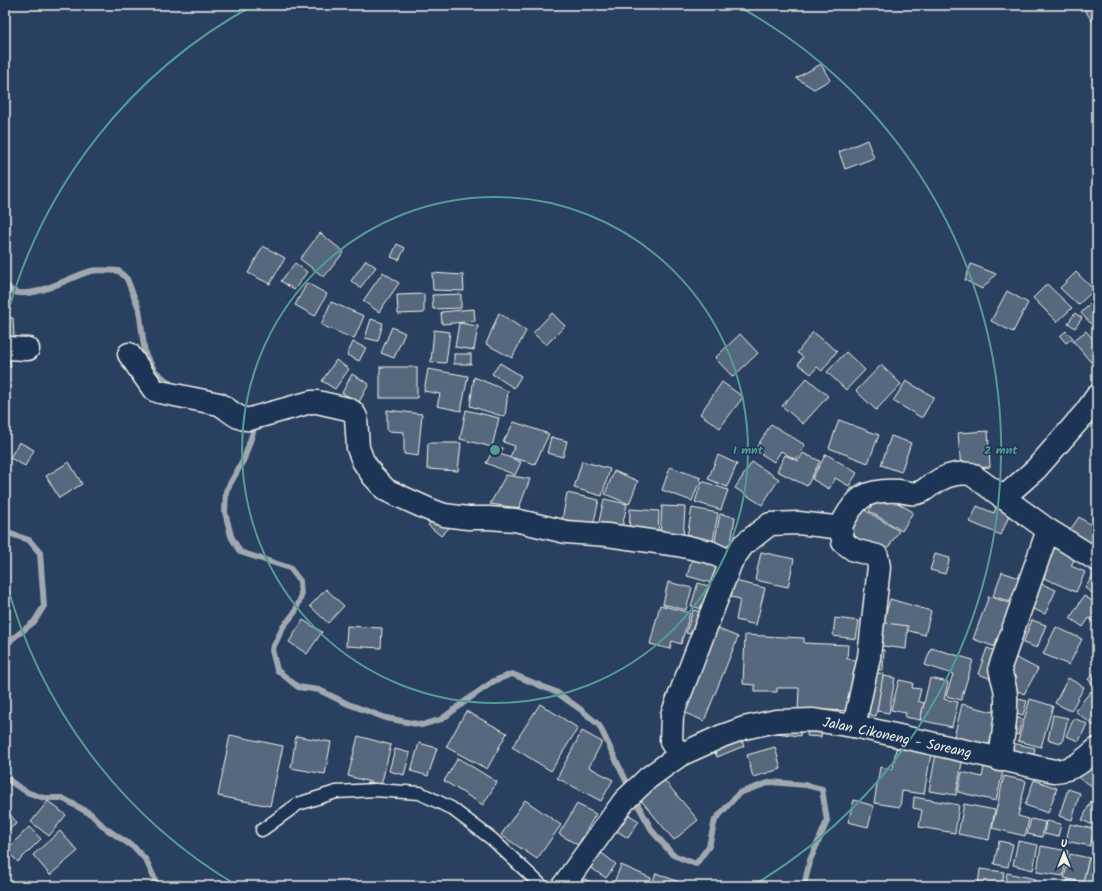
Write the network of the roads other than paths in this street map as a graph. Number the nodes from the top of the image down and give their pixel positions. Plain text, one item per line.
1 (5, 348) edge
2 (28, 349) dead end
3 (129, 354) dead end
4 (1097, 396) edge
5 (1003, 498) junction
6 (841, 526) junction
7 (1048, 530) junction
8 (1097, 560) edge
9 (731, 562) junction
10 (854, 726) junction
11 (1097, 749) edge
12 (680, 755) junction
13 (1000, 760) junction
14 (262, 830) dead end
15 (542, 886) edge
16 (563, 886) edge

1 - 2 street
3 - 9 street
4 - 5 street
5 - 6 street
5 - 7 street
6 - 9 street
6 - 10 street
7 - 8 street
7 - 13 street
9 - 12 street
10 - 12 street, Jalan Cikoneng - Soreang
10 - 13 street, Jalan Cikoneng - Soreang
11 - 13 street, Jalan Cikoneng - Soreang
12 - 16 street, Jalan Cikoneng - Soreang
14 - 15 lane

